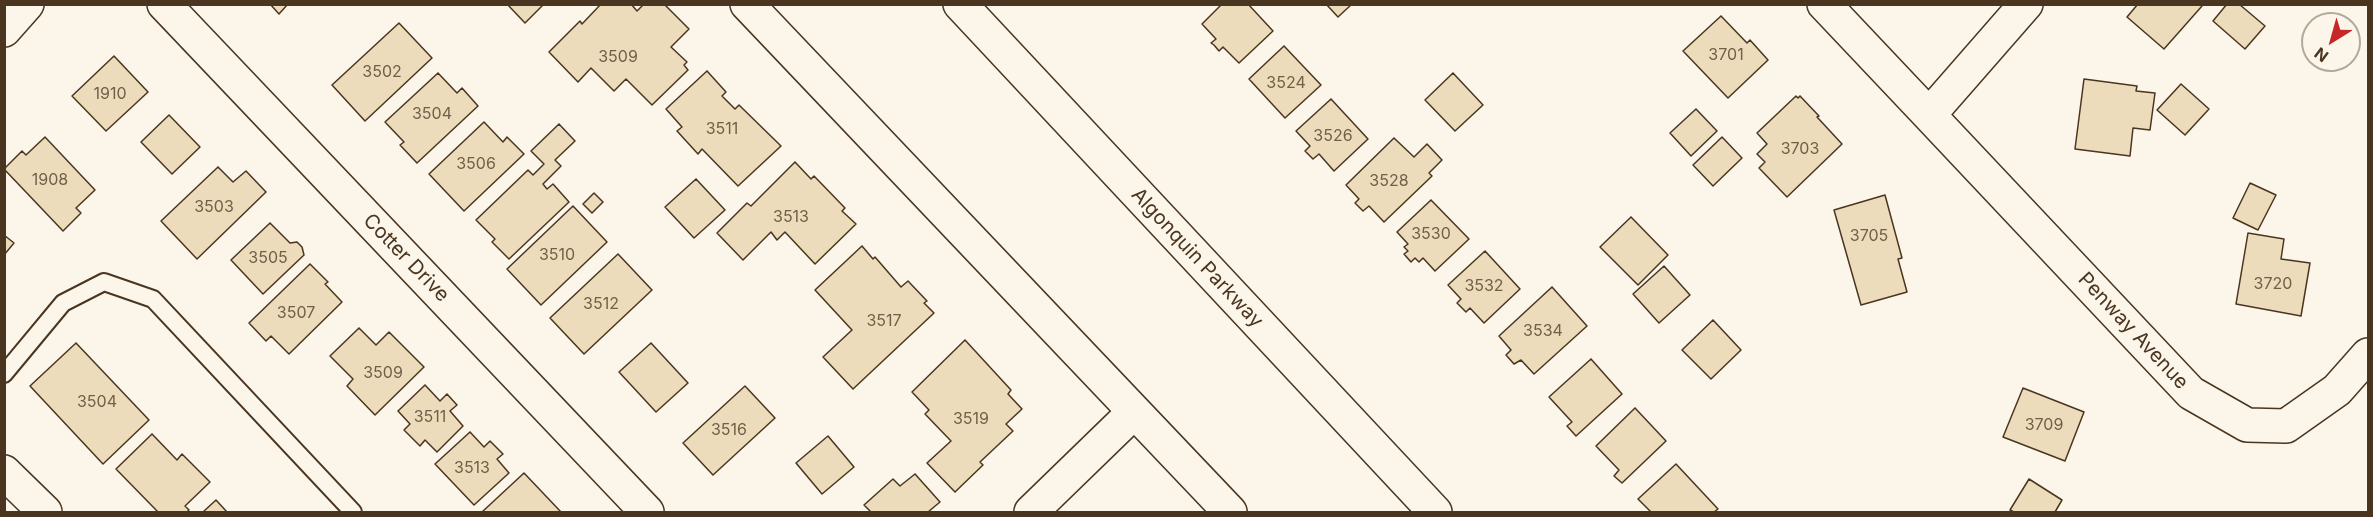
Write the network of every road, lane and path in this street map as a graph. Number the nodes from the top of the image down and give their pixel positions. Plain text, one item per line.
1 (27, 4) edge
2 (164, 4) edge
3 (747, 4) edge
4 (960, 4) edge
5 (1824, 4) edge
6 (2026, 4) edge
7 (4, 30) edge
8 (1929, 115) junction
9 (2368, 355) edge
10 (4, 374) edge
11 (1134, 412) junction
12 (4, 472) edge
13 (45, 513) edge
14 (353, 513) edge
15 (647, 513) edge
16 (1031, 513) edge
17 (1230, 513) edge
18 (1435, 513) edge

1 - 7 street
2 - 15 street, Cotter Drive
3 - 11 street
4 - 18 street, Algonquin Parkway
5 - 8 street, Penway Avenue
6 - 8 street
8 - 9 street, Penway Avenue
10 - 14 lane
11 - 16 street
11 - 17 street
12 - 13 street

